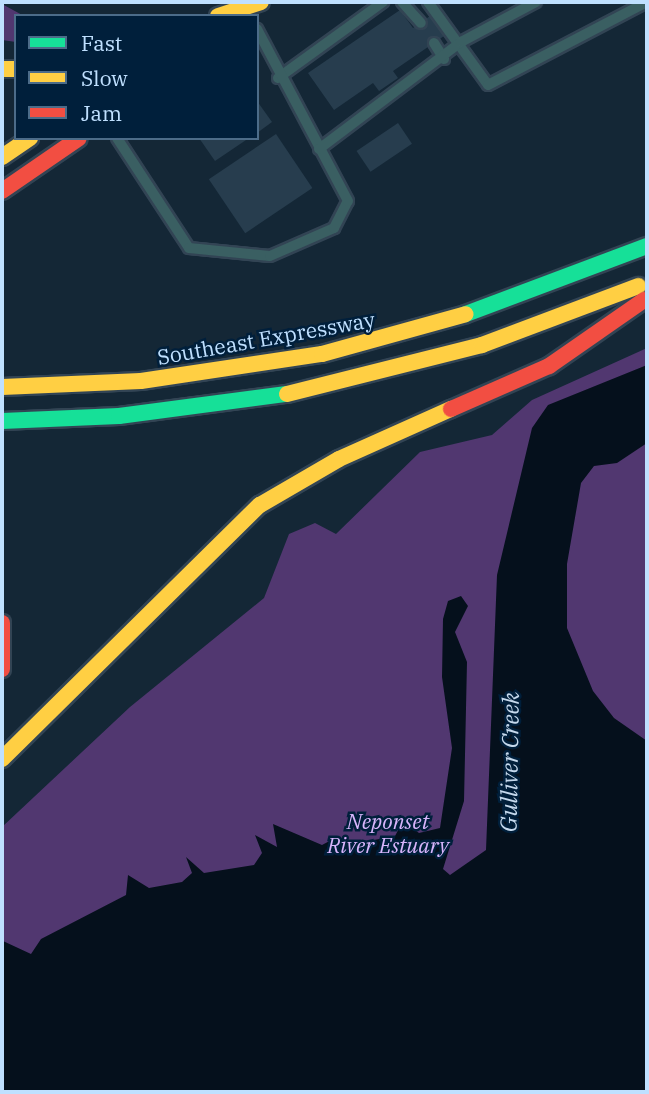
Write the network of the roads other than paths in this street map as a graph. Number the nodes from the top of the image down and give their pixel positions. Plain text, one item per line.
1 (383, 2) edge
2 (402, 2) edge
3 (428, 2) edge
4 (536, 2) edge
5 (647, 2) edge
6 (254, 10) edge
7 (230, 14) edge
8 (421, 23) dead end
9 (259, 34) edge
10 (461, 42) junction
11 (434, 43) dead end
12 (444, 60) junction
13 (278, 78) junction
14 (27, 140) edge
15 (76, 140) edge
16 (118, 140) edge
17 (319, 149) junction
18 (2, 157) edge
19 (2, 191) edge
20 (647, 246) edge
21 (647, 261) edge
22 (647, 282) edge
23 (646, 300) edge
24 (2, 387) edge
25 (2, 402) edge
26 (2, 421) edge
27 (2, 437) edge
28 (2, 623) edge
29 (2, 669) edge
30 (2, 759) edge

1 - 13 lane
2 - 8 lane
3 - 10 lane
4 - 10 lane
5 - 10 lane
6 - 7 main road
9 - 13 lane
10 - 12 lane
11 - 12 lane
12 - 17 lane
13 - 17 lane
14 - 18 main road
15 - 19 main road
16 - 17 lane
20 - 24 main road, Southeast Expressway
21 - 25 main road
22 - 26 main road
23 - 27 main road
23 - 30 main road
28 - 29 main road

